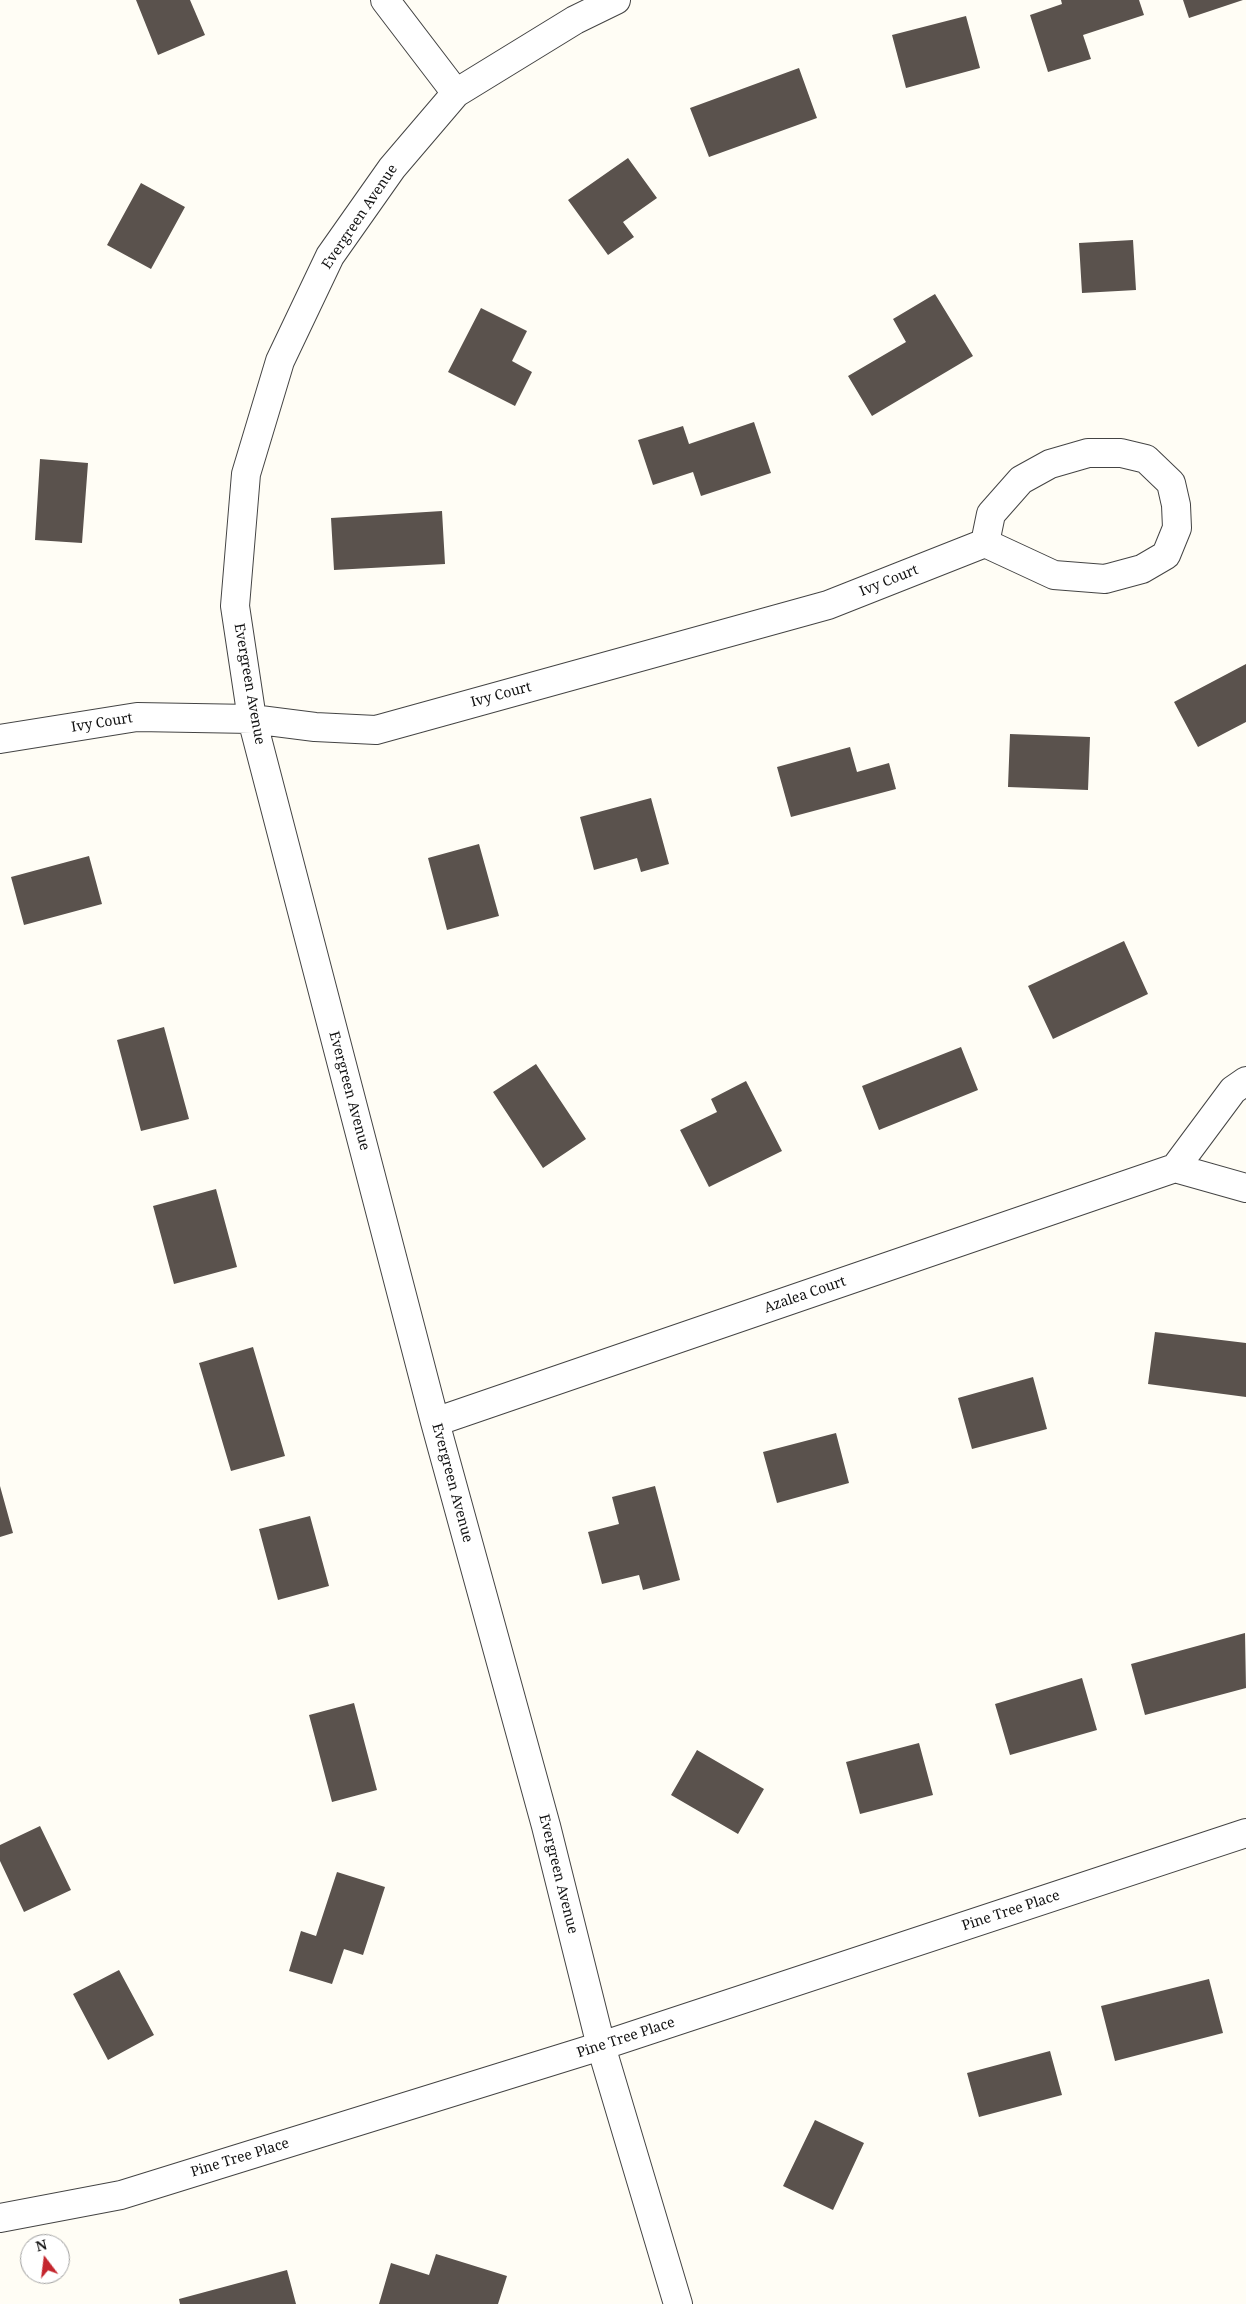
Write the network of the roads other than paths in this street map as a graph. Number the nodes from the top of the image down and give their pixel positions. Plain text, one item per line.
1 (385, 0) edge
2 (616, 0) edge
3 (456, 93) junction
4 (985, 542) junction
5 (252, 719) junction
6 (0, 739) edge
7 (1246, 1081) edge
8 (1175, 1168) junction
9 (1246, 1188) edge
10 (435, 1422) junction
11 (1246, 1833) edge
12 (601, 2046) junction
13 (0, 2218) edge
14 (678, 2304) edge

1 - 3 street
2 - 3 street, Evergreen Avenue
3 - 5 street, Evergreen Avenue
4 - 4 street
4 - 5 street, Ivy Court
5 - 6 street, Ivy Court
5 - 10 street, Evergreen Avenue
7 - 8 street
8 - 9 street
8 - 10 street, Azalea Court
10 - 12 street, Evergreen Avenue
11 - 12 street, Pine Tree Place
12 - 13 street, Pine Tree Place
12 - 14 street, Evergreen Avenue

